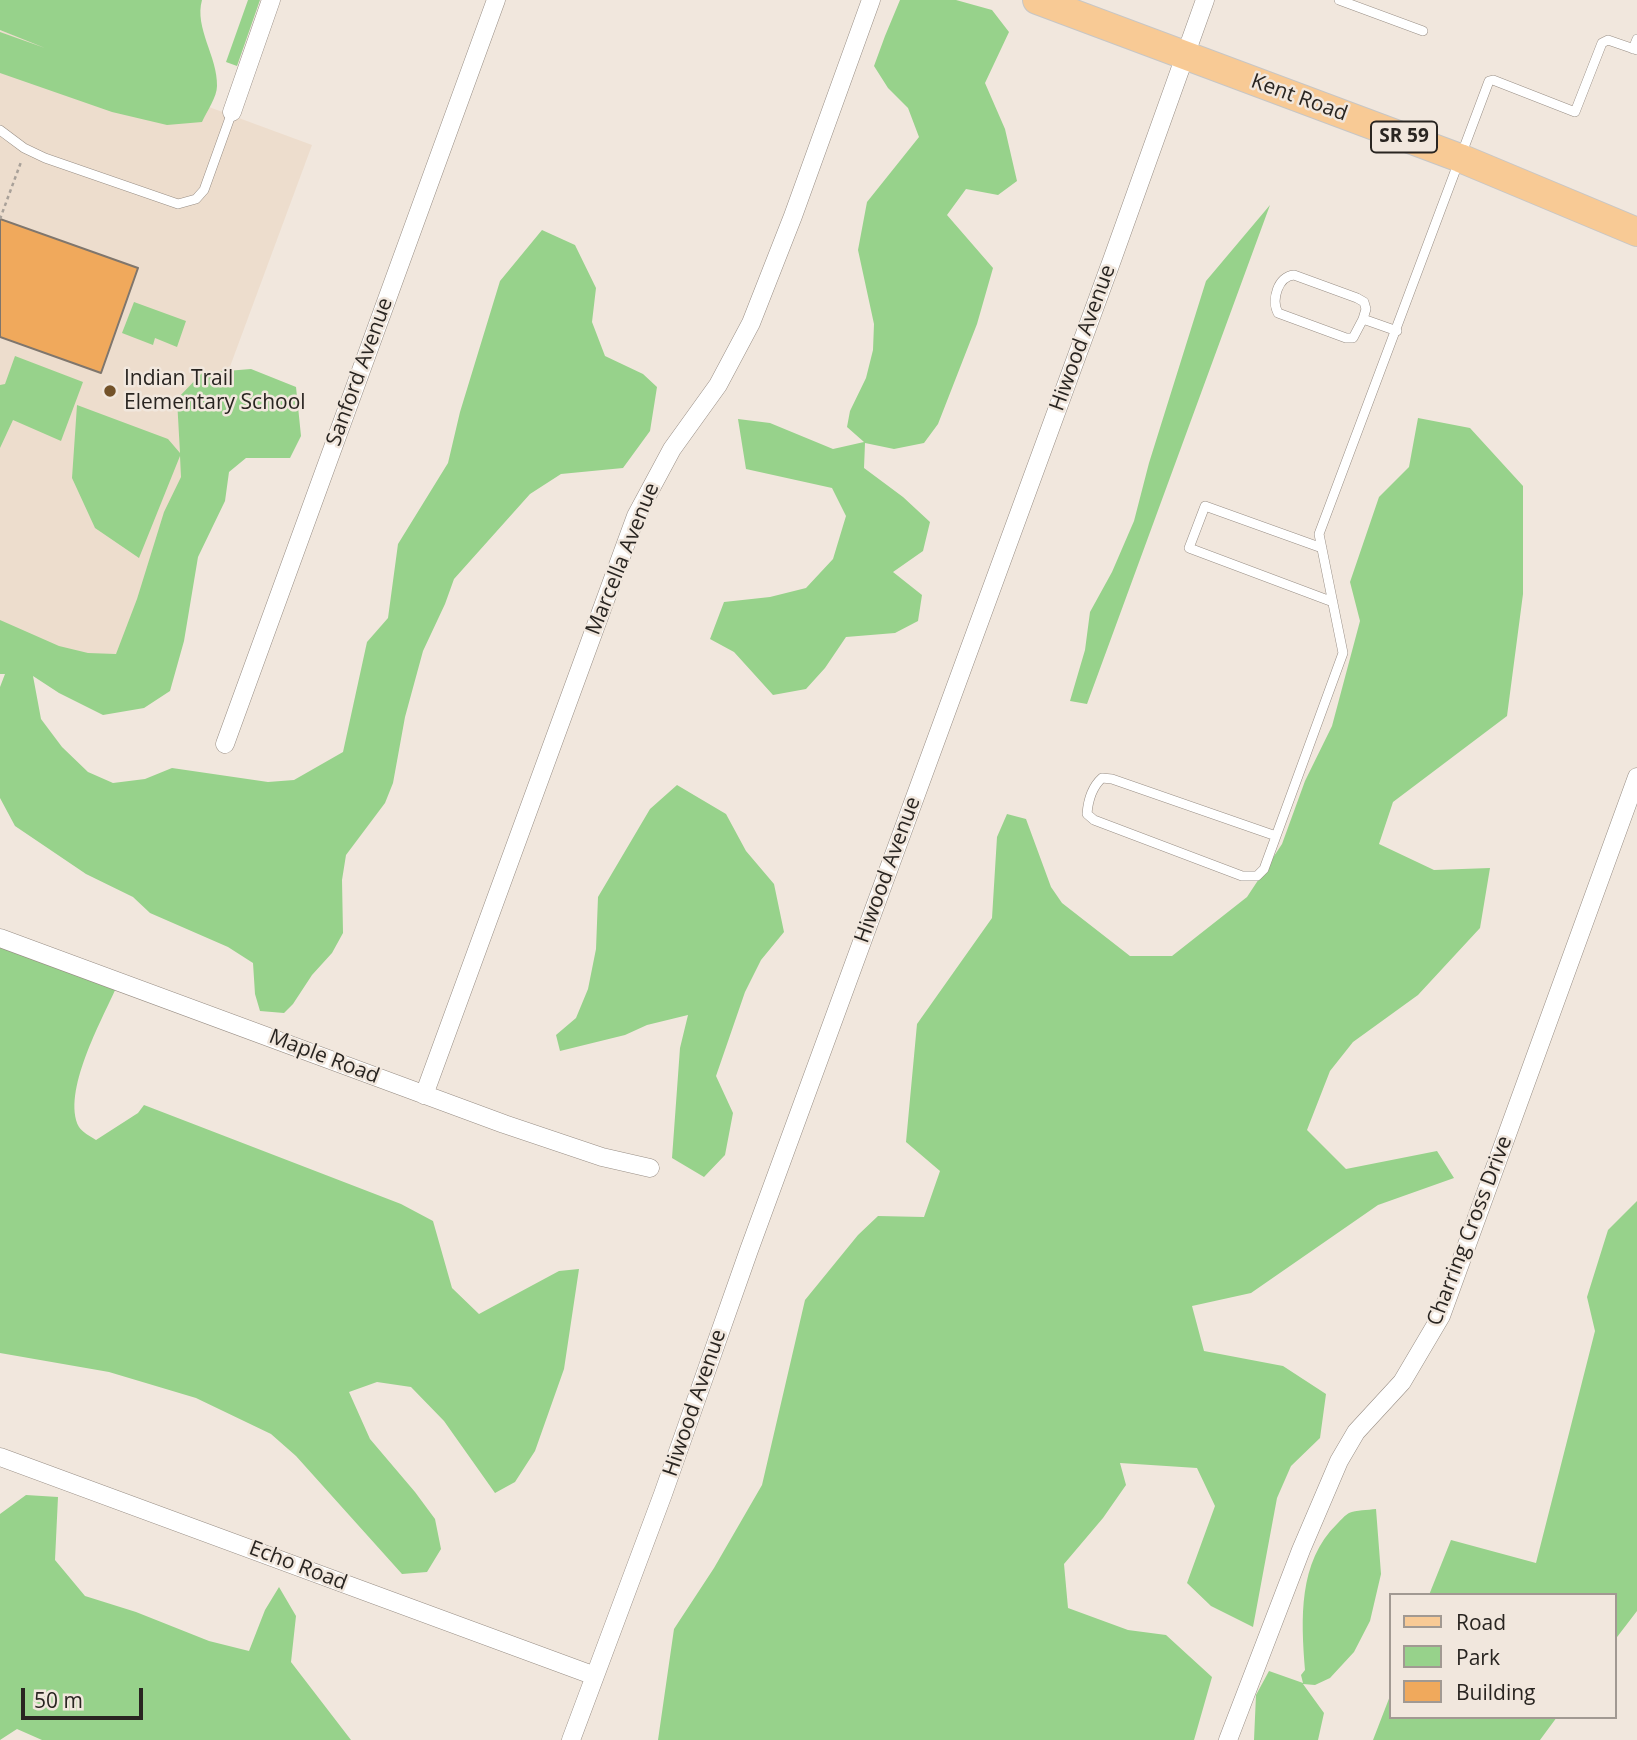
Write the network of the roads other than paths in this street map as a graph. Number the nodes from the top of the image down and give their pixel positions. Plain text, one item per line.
1 (271, 0) edge
2 (496, 0) edge
3 (871, 0) edge
4 (1037, 0) edge
5 (1205, 0) edge
6 (1339, 0) edge
7 (1423, 31) dead end
8 (1637, 39) edge
9 (1635, 50) edge
10 (1185, 56) junction
11 (232, 112) joint
12 (0, 130) edge
13 (1460, 158) junction
14 (1637, 232) edge
15 (1363, 319) junction
16 (1397, 331) junction
17 (1322, 548) junction
18 (1333, 602) junction
19 (225, 744) dead end
20 (1637, 777) edge
21 (1276, 836) junction
22 (0, 938) edge
23 (424, 1095) junction
24 (650, 1168) dead end
25 (0, 1457) edge
26 (596, 1676) junction
27 (571, 1740) edge
28 (1228, 1740) edge

1 - 11 street
2 - 19 street, Sanford Avenue
3 - 23 street, Marcella Avenue
4 - 10 main road, Kent Road / SR 59
5 - 10 street, Hiwood Avenue
6 - 7 lane
8 - 9 lane
9 - 13 lane
10 - 13 main road, Kent Road / SR 59
10 - 26 street, Hiwood Avenue
11 - 12 lane
13 - 14 main road, Kent Road / SR 59
13 - 16 lane
15 - 15 lane
15 - 16 lane
16 - 17 lane
17 - 18 lane
17 - 18 lane
18 - 21 lane
20 - 28 street, Charring Cross Drive
21 - 21 lane
22 - 23 street, Maple Road
23 - 24 street, Maple Road
25 - 26 street, Echo Road
26 - 27 street, Hiwood Avenue

